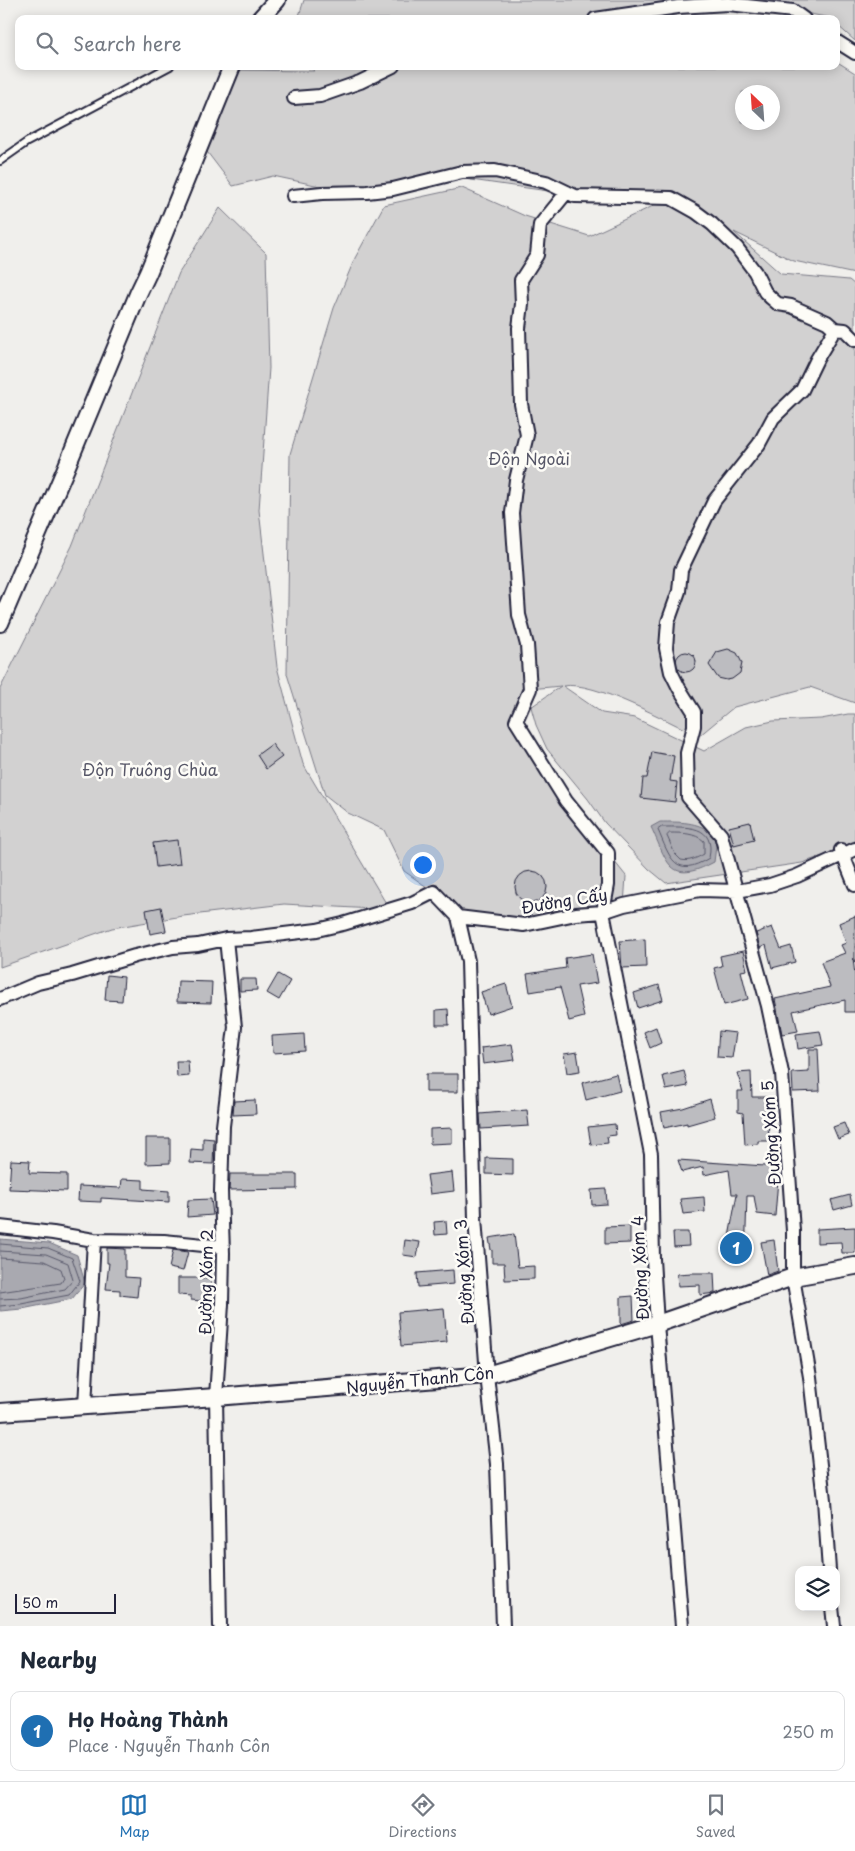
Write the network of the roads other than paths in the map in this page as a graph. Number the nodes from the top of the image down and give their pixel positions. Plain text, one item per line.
1 (277, 0) edge
2 (264, 15) edge
3 (623, 15) edge
4 (798, 15) edge
5 (840, 44) edge
6 (855, 53) edge
7 (162, 70) edge
8 (230, 70) edge
9 (385, 70) edge
10 (294, 98) dead end
11 (0, 162) edge
12 (568, 192) junction
13 (293, 196) dead end
14 (835, 329) junction
15 (855, 340) edge
16 (0, 623) edge
17 (855, 849) edge
18 (842, 853) junction
19 (855, 885) edge
20 (736, 891) junction
21 (603, 912) junction
22 (458, 916) junction
23 (226, 939) junction
24 (0, 999) edge
25 (0, 1227) edge
26 (94, 1240) junction
27 (223, 1246) junction
28 (855, 1266) edge
29 (793, 1277) junction
30 (658, 1324) junction
31 (487, 1376) junction
32 (216, 1397) junction
33 (85, 1406) junction
34 (0, 1412) edge
35 (829, 1566) edge
36 (832, 1611) edge
37 (220, 1626) edge
38 (503, 1626) edge
39 (682, 1626) edge
40 (834, 1626) edge

1 - 2 street
3 - 4 street
5 - 6 street
7 - 11 lane
8 - 16 street
9 - 10 street
12 - 13 street
12 - 14 street
12 - 21 street
14 - 15 street
14 - 20 street, Đường Xóm 5
17 - 18 street, Đường Cấy
18 - 19 street
18 - 20 street, Đường Cấy
20 - 21 street, Đường Cấy
20 - 29 street, Đường Xóm 5
21 - 22 street, Đường Cấy
21 - 30 street, Đường Xóm 4
22 - 23 street
22 - 31 street, Đường Xóm 3
23 - 24 street
23 - 27 street, Đường Xóm 2
25 - 26 street
26 - 27 street
26 - 33 street
27 - 32 street, Đường Xóm 2
28 - 29 street, Nguyễn Thanh Côn
29 - 30 street, Nguyễn Thanh Côn
29 - 35 street, Đường Xóm 5
30 - 31 street, Nguyễn Thanh Côn
30 - 39 street, Đường Xóm 4
31 - 32 street, Nguyễn Thanh Côn
31 - 38 street, Đường Xóm 3
32 - 33 street, Nguyễn Thanh Côn
32 - 37 street, Đường Xóm 2
33 - 34 street, Nguyễn Thanh Côn
36 - 40 street

